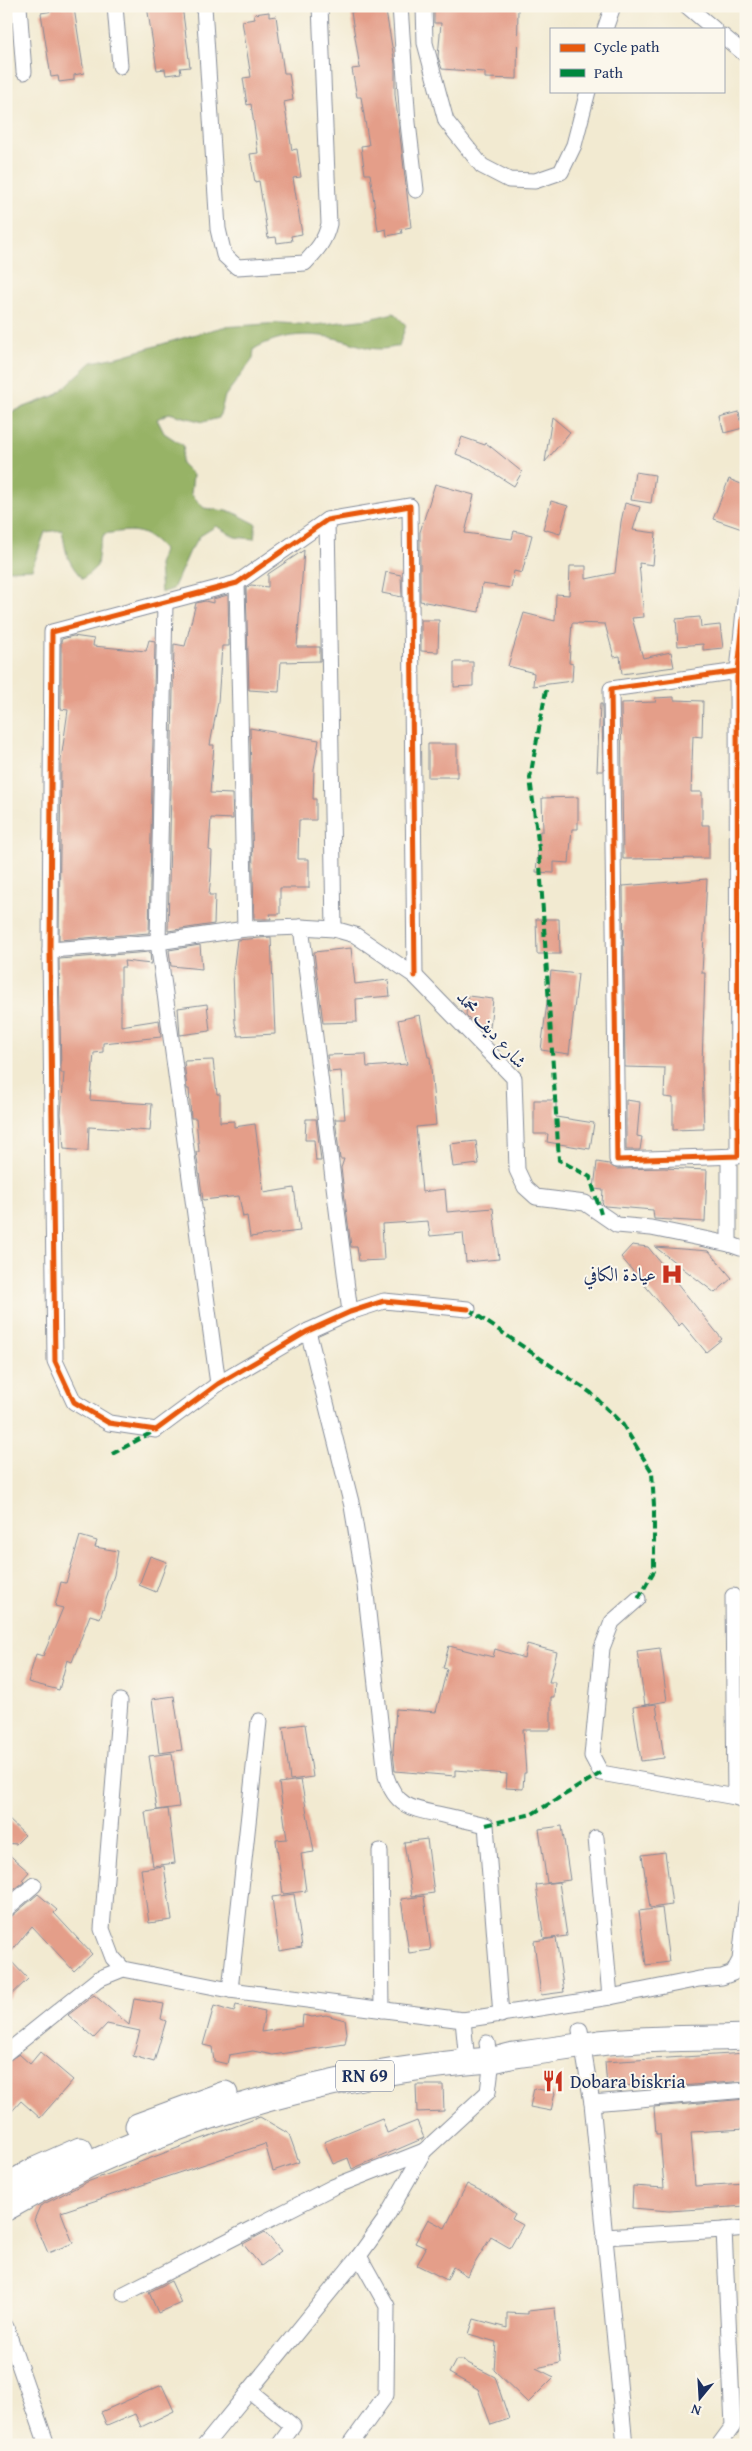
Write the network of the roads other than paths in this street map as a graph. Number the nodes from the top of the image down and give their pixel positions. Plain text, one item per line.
1 (18, 6) edge
2 (114, 6) edge
3 (204, 6) edge
4 (320, 6) edge
5 (400, 6) edge
6 (424, 6) edge
7 (613, 6) edge
8 (687, 6) edge
9 (605, 28) edge
10 (713, 28) edge
11 (724, 37) edge
12 (746, 55) edge
13 (120, 66) dead end
14 (24, 72) dead end
15 (588, 92) edge
16 (416, 190) dead end
17 (327, 520) junction
18 (237, 583) junction
19 (746, 590) edge
20 (165, 604) junction
21 (742, 670) edge
22 (301, 927) junction
23 (245, 929) junction
24 (334, 929) junction
25 (158, 942) junction
26 (50, 950) junction
27 (415, 976) junction
28 (729, 1157) junction
29 (729, 1244) junction
30 (746, 1250) edge
31 (468, 1309) dead end
32 (350, 1312) junction
33 (308, 1331) junction
34 (218, 1384) junction
35 (733, 1596) dead end
36 (638, 1599) dead end
37 (120, 1701) dead end
38 (259, 1721) dead end
39 (740, 1799) edge
40 (596, 1838) dead end
41 (380, 1851) dead end
42 (34, 1885) dead end
43 (746, 1905) edge
44 (6, 1909) edge
45 (123, 1969) junction
46 (230, 1990) junction
47 (610, 1997) junction
48 (382, 2010) junction
49 (501, 2015) junction
50 (463, 2020) junction
51 (746, 2021) edge
52 (746, 2037) edge
53 (582, 2038) junction
54 (6, 2053) edge
55 (477, 2053) junction
56 (746, 2090) edge
57 (592, 2103) junction
58 (424, 2151) junction
59 (6, 2187) edge
60 (6, 2208) edge
61 (746, 2228) edge
62 (724, 2230) junction
63 (604, 2237) junction
64 (359, 2256) junction
65 (124, 2294) dead end
66 (6, 2328) edge
67 (738, 2388) edge
68 (250, 2391) junction
69 (47, 2445) edge
70 (206, 2445) edge
71 (279, 2445) edge
72 (350, 2445) edge
73 (625, 2445) edge
74 (719, 2445) edge

1 - 14 street
2 - 13 street
3 - 4 street
5 - 16 street
6 - 15 street
7 - 9 street
8 - 10 street
11 - 12 street
17 - 18 street
17 - 24 street
17 - 27 street
18 - 20 street
18 - 23 street
19 - 21 street
20 - 25 street
20 - 26 street
21 - 28 street
21 - 28 street
22 - 23 street, شارع ديف محمد
22 - 24 street, شارع ديف محمد
22 - 32 street
23 - 25 street, شارع ديف محمد
24 - 27 street, شارع ديف محمد
25 - 26 street, شارع ديف محمد
25 - 34 street
26 - 34 street
27 - 29 street, شارع ديف محمد
28 - 29 street
29 - 30 street, شارع ديف محمد
31 - 32 street
32 - 33 street
33 - 34 street
33 - 49 street
35 - 39 street
36 - 39 street
37 - 45 street
38 - 46 street
40 - 47 street
41 - 48 street
42 - 44 street
43 - 47 street
45 - 46 street
45 - 54 street
46 - 48 street
47 - 49 street
48 - 50 street
49 - 50 street
50 - 55 street
51 - 53 main road, RN 69
52 - 53 main road, RN 69
53 - 55 main road, RN 69
53 - 57 street
55 - 58 street
55 - 59 main road, RN 69
55 - 60 main road, RN 69
56 - 57 street
57 - 63 street
58 - 64 street
58 - 65 street
61 - 62 street
62 - 63 street
62 - 67 street
63 - 73 street
64 - 68 street
64 - 72 street
66 - 69 street
67 - 74 street
68 - 70 street
68 - 71 street

